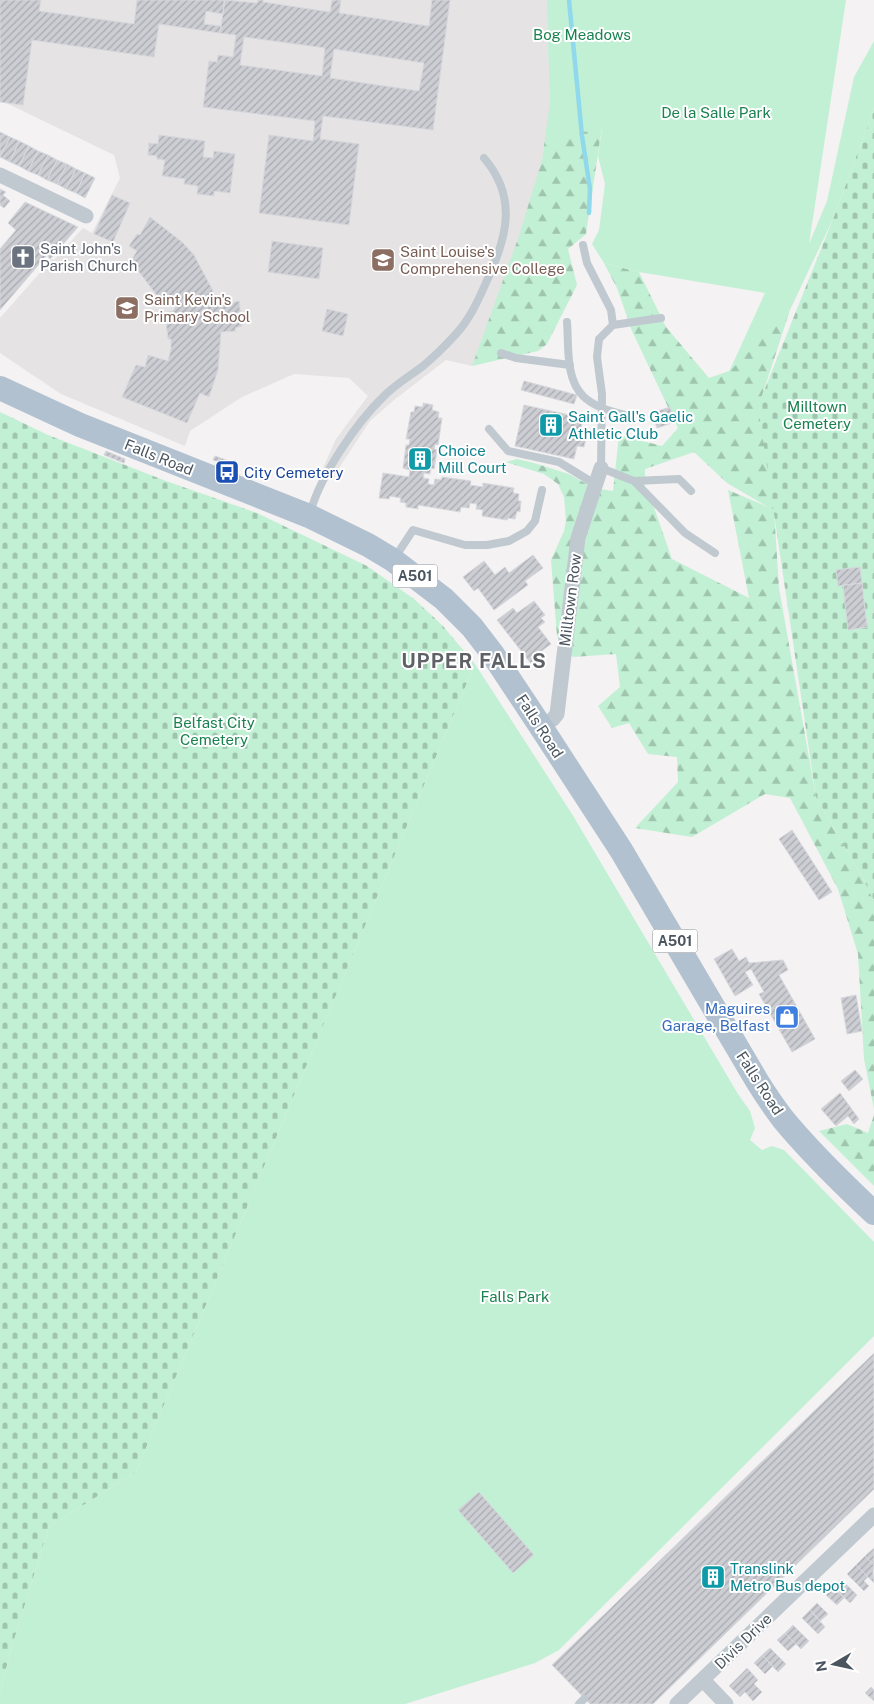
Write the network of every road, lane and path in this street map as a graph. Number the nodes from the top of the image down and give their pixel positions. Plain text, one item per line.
1 (484, 158) dead end
2 (0, 175) edge
3 (86, 216) dead end
4 (583, 245) dead end
5 (661, 318) dead end
6 (567, 322) dead end
7 (613, 324) junction
8 (501, 353) dead end
9 (570, 365) junction
10 (0, 388) edge
11 (601, 408) junction
12 (629, 416) dead end
13 (489, 429) dead end
14 (601, 468) junction
15 (634, 481) junction
16 (595, 484) junction
17 (542, 490) dead end
18 (691, 491) dead end
19 (309, 516) junction
20 (715, 553) dead end
21 (393, 560) junction
22 (541, 727) junction
23 (874, 1213) edge
24 (874, 1515) edge
25 (703, 1680) junction
26 (678, 1704) edge
27 (726, 1704) edge

1 - 19 lane
2 - 3 street
4 - 7 lane
5 - 7 lane
6 - 9 lane
7 - 11 lane
8 - 9 lane
9 - 11 lane
10 - 19 main road, Falls Road / A501
11 - 12 lane
11 - 14 lane
13 - 16 lane
14 - 15 lane
14 - 16 street, Milltown Row
15 - 18 lane
15 - 20 lane
16 - 22 street, Milltown Row
17 - 21 lane
19 - 21 main road, Falls Road / A501
21 - 22 main road, Falls Road / A501
22 - 23 main road, Falls Road / A501
24 - 25 street, Divis Drive
25 - 26 street, Divis Drive
25 - 27 street

